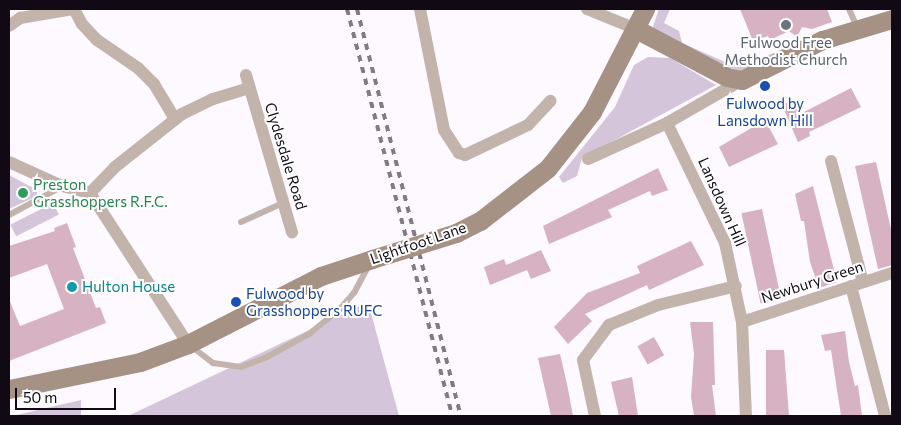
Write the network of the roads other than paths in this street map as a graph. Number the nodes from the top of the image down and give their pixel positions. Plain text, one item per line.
1 (74, 9) edge
2 (420, 9) edge
3 (587, 9) edge
4 (644, 9) edge
5 (849, 9) edge
6 (892, 19) edge
7 (9, 26) edge
8 (858, 28) junction
9 (636, 29) junction
10 (246, 75) dead end
11 (742, 80) junction
12 (249, 88) junction
13 (550, 101) dead end
14 (176, 119) junction
15 (667, 123) junction
16 (588, 159) dead end
17 (831, 161) dead end
18 (9, 162) edge
19 (62, 186) junction
20 (90, 192) junction
21 (283, 203) junction
22 (9, 215) edge
23 (241, 222) dead end
24 (292, 232) dead end
25 (372, 259) junction
26 (892, 273) edge
27 (857, 284) junction
28 (736, 286) junction
29 (742, 322) junction
30 (188, 344) junction
31 (9, 389) edge
32 (595, 416) edge
33 (746, 416) edge
34 (885, 416) edge

1 - 7 street
1 - 14 street
2 - 13 street
3 - 9 street
4 - 9 main road, Lightfoot Lane
5 - 8 lane
6 - 8 main road
8 - 11 main road
9 - 11 main road
9 - 25 main road, Lightfoot Lane, bridge
10 - 12 street, Clydesdale Road
11 - 15 street
12 - 14 street, Clydesdale Road
12 - 21 street, Clydesdale Road
14 - 20 street, Clydesdale Road
15 - 16 street
15 - 28 street, Lansdown Hill
17 - 27 street
18 - 19 street
19 - 20 street
19 - 22 lane
20 - 30 street
21 - 23 lane
21 - 24 street, Clydesdale Road
25 - 30 main road, Lightfoot Lane
25 - 30 lane
26 - 27 street, Newbury Green
27 - 29 street, Newbury Green
27 - 34 street
28 - 29 street, Lansdown Hill
28 - 32 street
29 - 33 street, Lansdown Hill
30 - 31 main road, Lightfoot Lane

